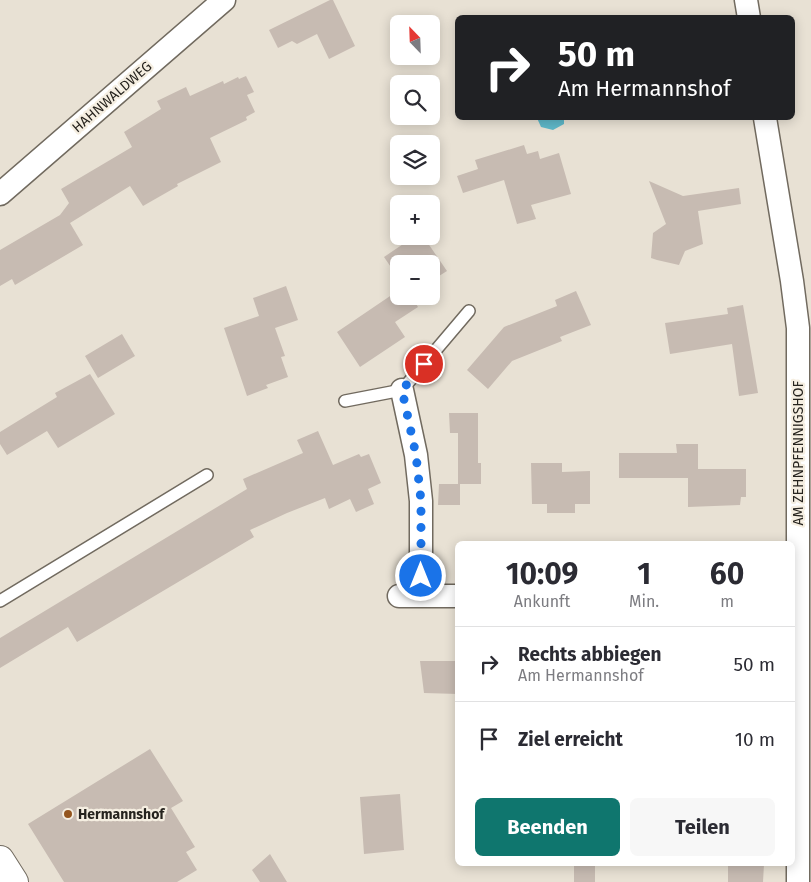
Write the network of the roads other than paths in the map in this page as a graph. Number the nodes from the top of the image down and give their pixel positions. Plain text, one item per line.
1 (224, 0) edge
2 (746, 0) edge
3 (748, 15) edge
4 (765, 120) edge
5 (0, 194) edge
6 (469, 311) dead end
7 (402, 390) junction
8 (344, 401) dead end
9 (207, 476) dead end
10 (804, 507) edge
11 (422, 595) junction
12 (399, 596) dead end
13 (455, 596) edge
14 (0, 601) edge
15 (795, 602) edge
16 (0, 860) edge
17 (14, 882) edge
18 (798, 882) edge

1 - 5 street, HAHNWALDWEG
2 - 3 street
4 - 10 street, AM ZEHNPFENNIGSHOF
6 - 7 lane
7 - 8 lane
7 - 11 street
9 - 14 lane
10 - 15 street, AM ZEHNPFENNIGSHOF
11 - 12 street
11 - 13 street
15 - 18 street, AM ZEHNPFENNIGSHOF
16 - 17 main road

